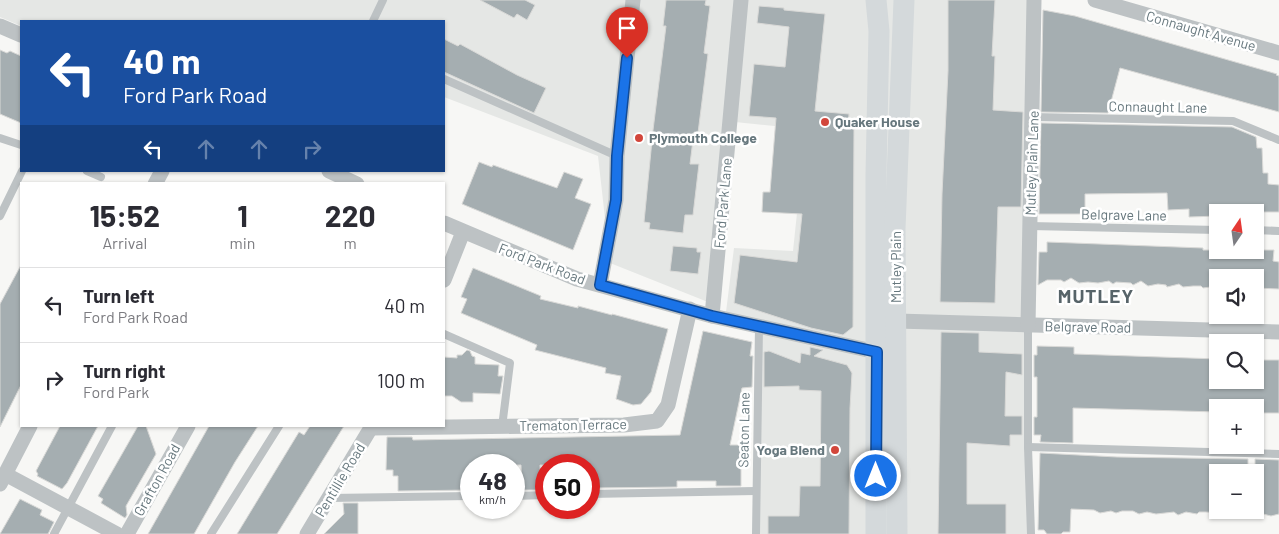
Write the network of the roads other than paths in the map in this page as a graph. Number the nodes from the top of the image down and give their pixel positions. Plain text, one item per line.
1 (383, 0) edge
2 (633, 0) edge
3 (741, 0) edge
4 (876, 0) edge
5 (904, 0) edge
6 (1034, 0) edge
7 (1095, 0) edge
8 (373, 20) edge
9 (0, 26) edge
10 (20, 35) edge
11 (1279, 53) edge
12 (445, 79) edge
13 (1033, 117) junction
14 (0, 138) edge
15 (1279, 140) edge
16 (20, 145) edge
17 (617, 156) junction
18 (22, 172) edge
19 (89, 172) edge
20 (331, 172) edge
21 (101, 177) dead end
22 (353, 182) edge
23 (0, 216) edge
24 (445, 224) edge
25 (1030, 226) junction
26 (1209, 230) edge
27 (1264, 230) edge
28 (1279, 231) edge
29 (463, 232) junction
30 (445, 277) edge
31 (600, 285) junction
32 (690, 309) junction
33 (712, 316) junction
34 (897, 321) junction
35 (759, 326) junction
36 (1028, 326) junction
37 (1279, 332) edge
38 (445, 334) edge
39 (886, 352) junction
40 (29, 427) edge
41 (111, 427) edge
42 (187, 427) edge
43 (278, 427) edge
44 (372, 427) edge
45 (502, 427) junction
46 (1028, 447) junction
47 (1279, 454) edge
48 (3, 479) edge
49 (755, 492) junction
50 (600, 494) edge
51 (460, 496) edge
52 (328, 498) junction
53 (68, 508) junction
54 (54, 534) edge
55 (117, 534) edge
56 (127, 534) edge
57 (211, 534) edge
58 (307, 534) edge
59 (756, 534) edge
60 (876, 534) edge
61 (897, 534) edge
62 (1031, 534) edge

1 - 8 lane
2 - 17 street
3 - 33 street, Ford Park Lane
4 - 39 main road, Mutley Plain
5 - 34 main road, Mutley Plain
6 - 13 street, Mutley Plain Lane
7 - 11 street, Connaught Avenue
9 - 10 street
12 - 17 lane
13 - 15 lane, Connaught Lane
13 - 25 street, Mutley Plain Lane
14 - 16 lane
17 - 31 street
18 - 23 lane
19 - 21 lane
20 - 22 street
24 - 29 street, Ford Park Road
25 - 26 lane, Belgrave Lane
25 - 36 street, Mutley Plain Lane
27 - 28 lane
29 - 30 street
29 - 31 street, Ford Park Road
31 - 32 street, Ford Park Road
32 - 33 street, Ford Park Road
32 - 45 street, Trematon Terrace
33 - 35 street, Ford Park Road
34 - 36 street, Belgrave Road
34 - 39 main road, Mutley Plain
35 - 39 street, Ford Park Road
35 - 49 lane, Seaton Lane
36 - 37 street, Belgrave Road
36 - 46 lane
38 - 45 lane
39 - 60 main road, Mutley Plain
39 - 61 main road, Mutley Plain
40 - 48 street
41 - 53 lane
42 - 56 street, Grafton Road
43 - 57 lane
44 - 45 street, Trematon Terrace
44 - 52 street, Pentillie Road
46 - 47 lane
46 - 62 lane
48 - 53 street
49 - 50 lane
49 - 59 lane, Seaton Lane
51 - 52 lane
52 - 58 street, Pentillie Road
53 - 54 lane
53 - 55 street

